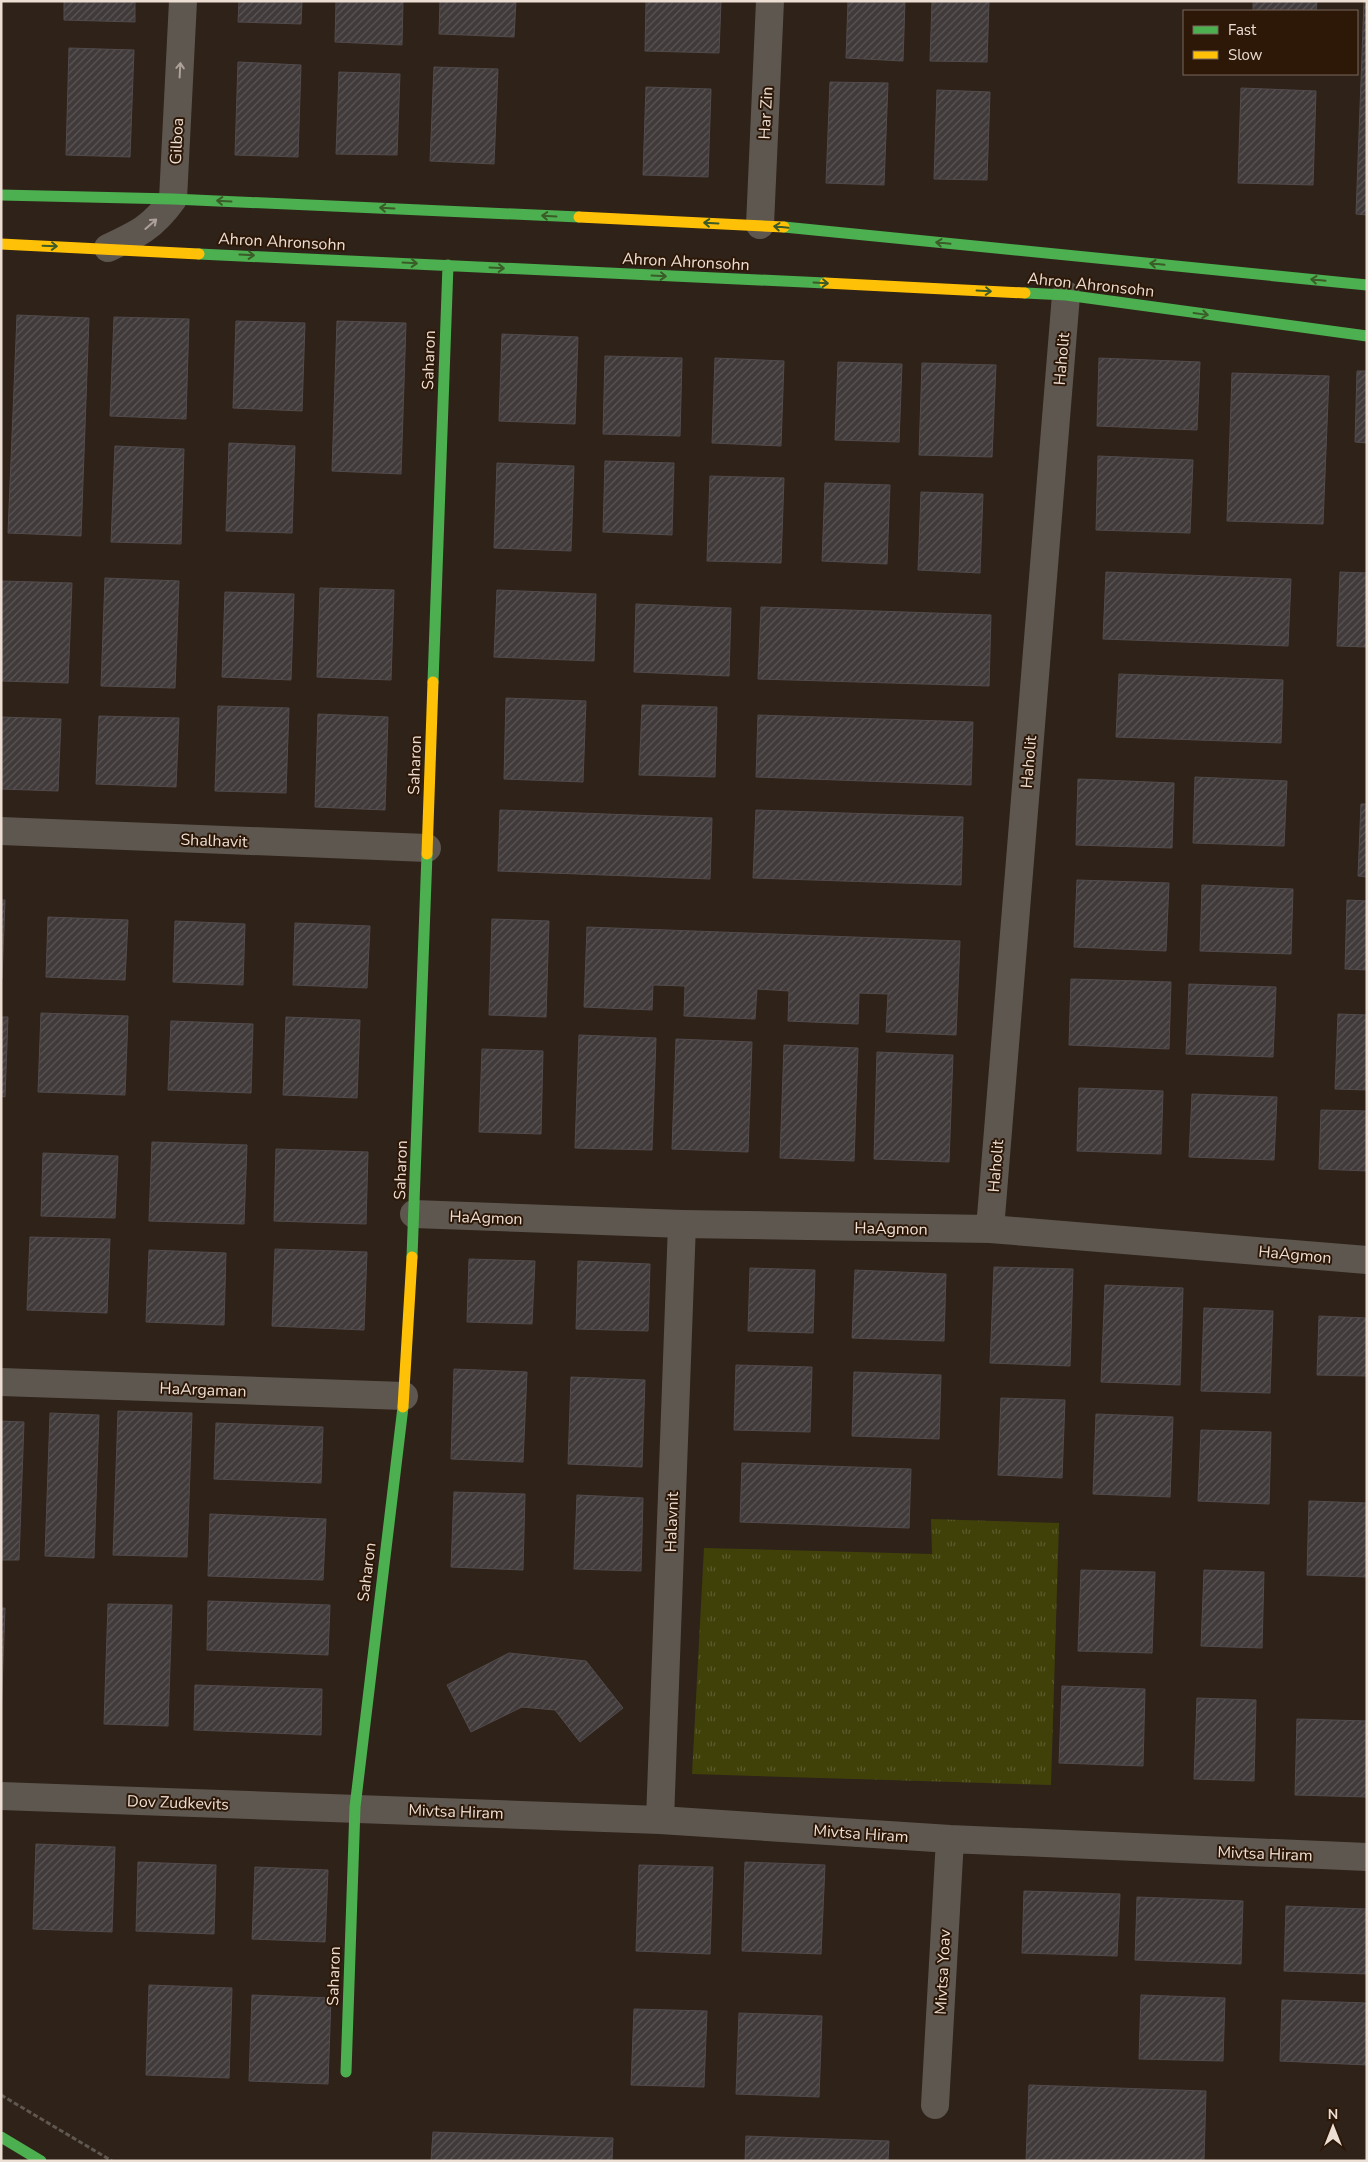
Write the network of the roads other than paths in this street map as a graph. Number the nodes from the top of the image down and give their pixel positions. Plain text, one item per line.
1 (183, 1) edge
2 (770, 1) edge
3 (1, 196) edge
4 (172, 199) junction
5 (760, 225) junction
6 (1, 244) edge
7 (108, 248) junction
8 (448, 266) junction
9 (1367, 285) edge
10 (1066, 295) junction
11 (1367, 336) edge
12 (1, 831) edge
13 (427, 848) junction
14 (414, 1214) junction
15 (682, 1224) junction
16 (990, 1229) junction
17 (1367, 1260) edge
18 (1, 1382) edge
19 (404, 1396) junction
20 (1, 1796) edge
21 (355, 1807) junction
22 (660, 1820) junction
23 (950, 1840) junction
24 (1367, 1857) edge
25 (346, 2072) dead end
26 (935, 2105) dead end
27 (1, 2137) edge
28 (41, 2161) edge

4 -> 1 street, Gilboa
2 - 5 street, Har Zin
3 - 4 street, Ahron Ahronsohn
5 -> 4 street, Ahron Ahronsohn
7 -> 4 street
9 -> 5 street, Ahron Ahronsohn
6 -> 7 street, Ahron Ahronsohn
7 -> 8 street, Ahron Ahronsohn
8 -> 10 street, Ahron Ahronsohn
8 - 13 street, Saharon
10 -> 11 street, Ahron Ahronsohn
10 - 16 street, Haholit
12 - 13 street, Shalhavit
13 - 14 street, Saharon
14 - 15 street, HaAgmon
14 - 19 street, Saharon
15 - 16 street, HaAgmon
15 - 22 street, Halavnit
16 - 17 street, HaAgmon
18 - 19 street, HaArgaman
19 - 21 street, Saharon
20 - 21 street, Dov Zudkevits
21 - 22 street, Mivtsa Hiram
21 - 25 street, Saharon
22 - 23 street, Mivtsa Hiram
23 - 24 street, Mivtsa Hiram
23 - 26 street, Mivtsa Yoav
27 - 28 street

